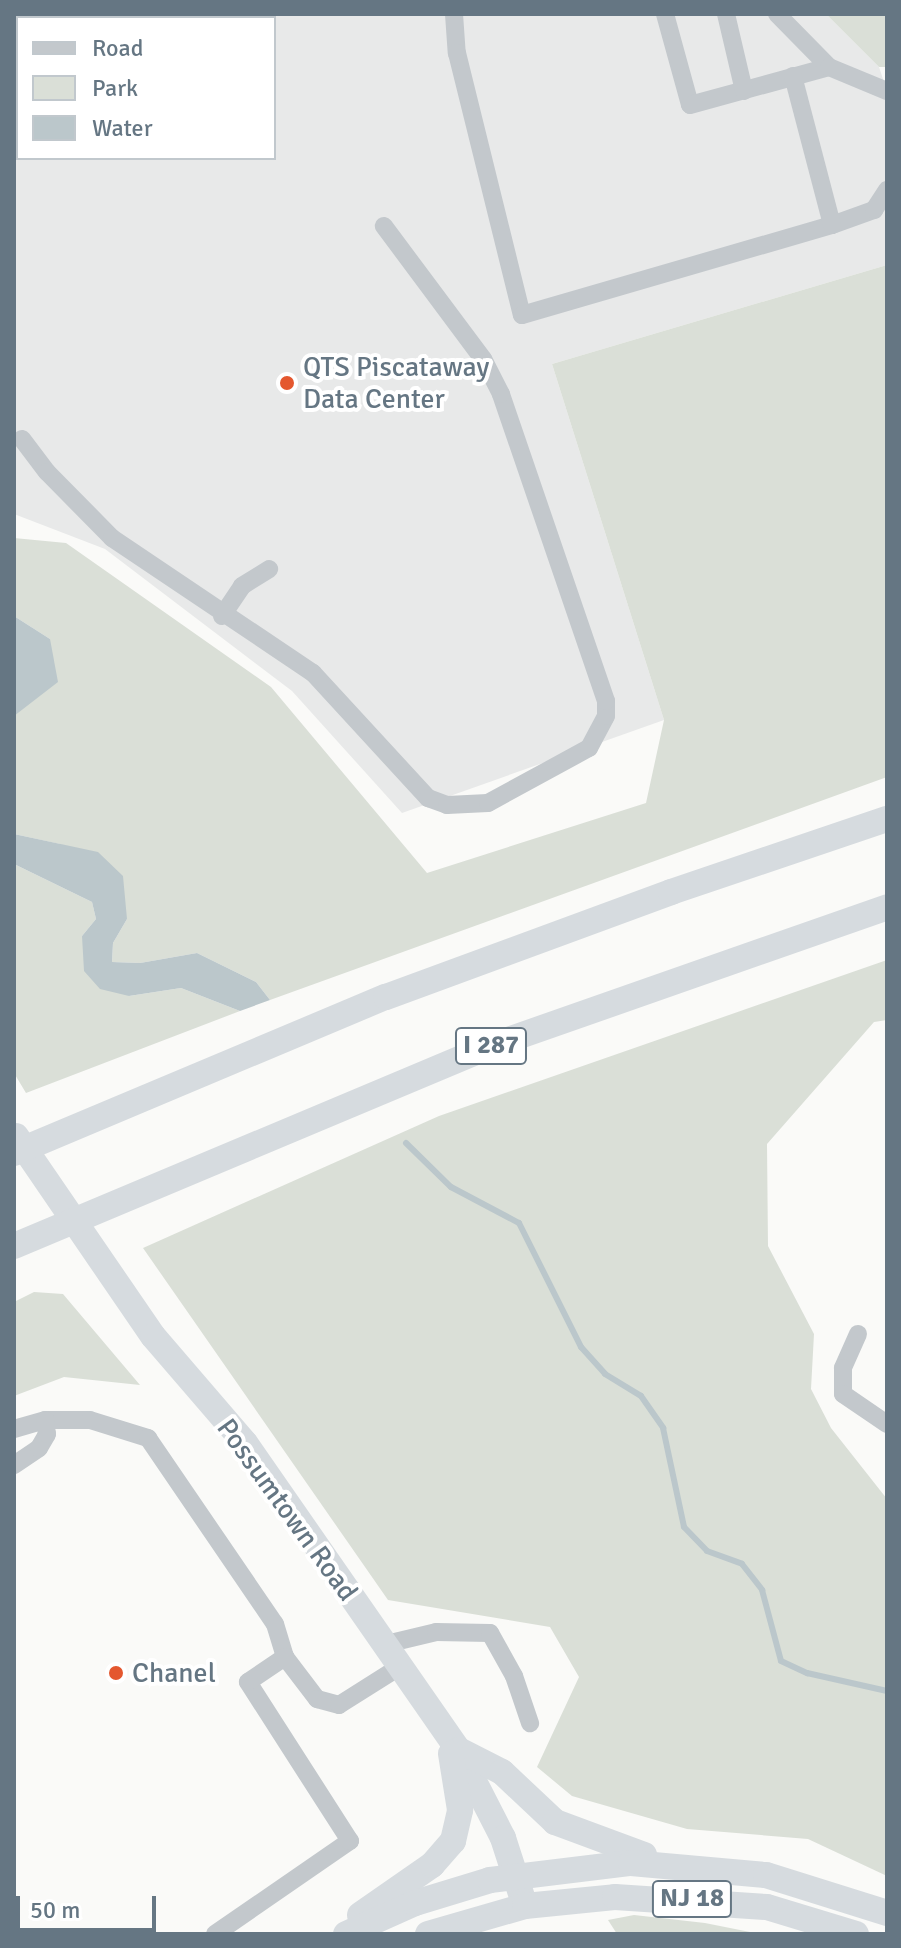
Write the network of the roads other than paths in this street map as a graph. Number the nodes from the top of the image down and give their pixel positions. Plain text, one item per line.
1 (454, 14) edge
2 (665, 14) edge
3 (726, 14) edge
4 (777, 14) edge
5 (829, 67) junction
6 (793, 76) junction
7 (744, 91) junction
8 (887, 91) edge
9 (887, 190) edge
10 (832, 225) junction
11 (384, 226) dead end
12 (22, 439) dead end
13 (269, 569) dead end
14 (222, 616) junction
15 (887, 819) edge
16 (887, 907) edge
17 (69, 1128) junction
18 (14, 1133) edge
19 (14, 1140) edge
20 (14, 1153) edge
21 (14, 1246) edge
22 (858, 1334) dead end
23 (45, 1420) junction
24 (887, 1424) edge
25 (14, 1429) edge
26 (14, 1465) edge
27 (382, 1645) junction
28 (285, 1657) junction
29 (399, 1667) junction
30 (530, 1723) dead end
31 (453, 1742) junction
32 (675, 1863) junction
33 (516, 1875) junction
34 (525, 1906) junction
35 (882, 1911) edge
36 (430, 1933) edge
37 (215, 1934) edge
38 (336, 1934) edge
39 (346, 1934) edge
40 (856, 1934) edge

1 - 10 lane
2 - 7 lane
3 - 7 lane
4 - 5 lane
5 - 6 lane
5 - 8 lane
6 - 7 lane
6 - 10 lane
9 - 10 lane
11 - 14 lane
12 - 14 lane
13 - 14 lane
15 - 17 highway
16 - 21 highway, I 287
17 - 19 highway
17 - 20 highway
18 - 27 highway, Possumtown Road
22 - 24 lane
23 - 25 lane
23 - 26 lane
23 - 28 lane
27 - 29 highway, Possumtown Road
27 - 30 lane
28 - 29 lane
28 - 37 lane
29 - 31 highway, Possumtown Road
31 - 32 highway
31 - 33 highway, Possumtown Road
31 - 38 highway
32 - 33 highway, NJ 18
32 - 35 highway, NJ 18
33 - 34 highway, Possumtown Road
33 - 39 highway
34 - 36 highway
34 - 40 highway, NJ 18

